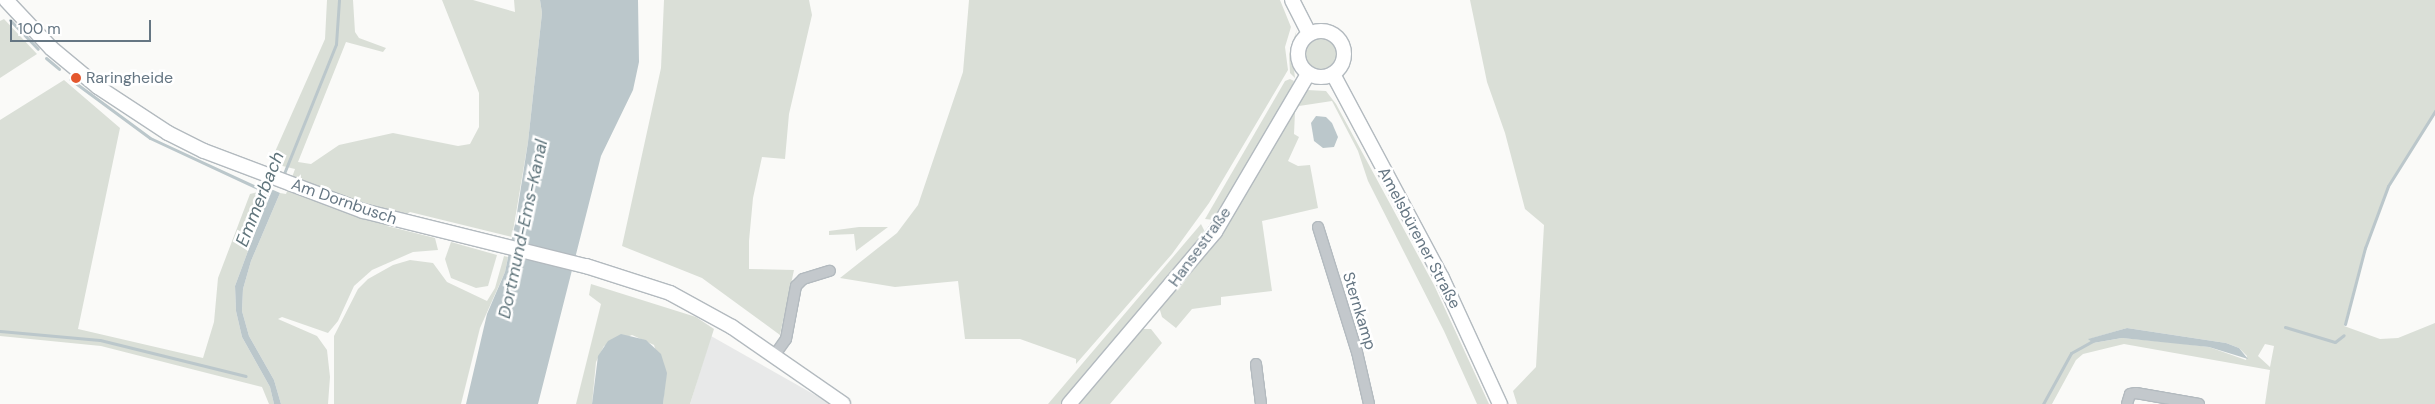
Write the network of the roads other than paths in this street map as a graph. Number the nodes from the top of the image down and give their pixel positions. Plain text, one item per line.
1 (6, 0) edge
2 (1292, 0) edge
3 (1309, 33) junction
4 (1308, 74) junction
5 (1334, 74) junction
6 (1318, 227) dead end
7 (830, 272) dead end
8 (774, 356) junction
9 (1256, 364) dead end
10 (843, 404) edge
11 (1069, 404) edge
12 (1261, 404) edge
13 (1369, 404) edge
14 (1500, 404) edge
15 (2127, 404) edge
16 (2199, 404) edge

1 - 8 street, Am Dornbusch
2 - 3 street
3 - 4 street
3 - 5 street
4 - 5 street
4 - 11 street, Hansestraße
5 - 14 street, Amelsbürener Straße
6 - 13 street, Sternkamp
7 - 8 street
8 - 10 street, Am Dornbusch
9 - 12 street
15 - 16 street

